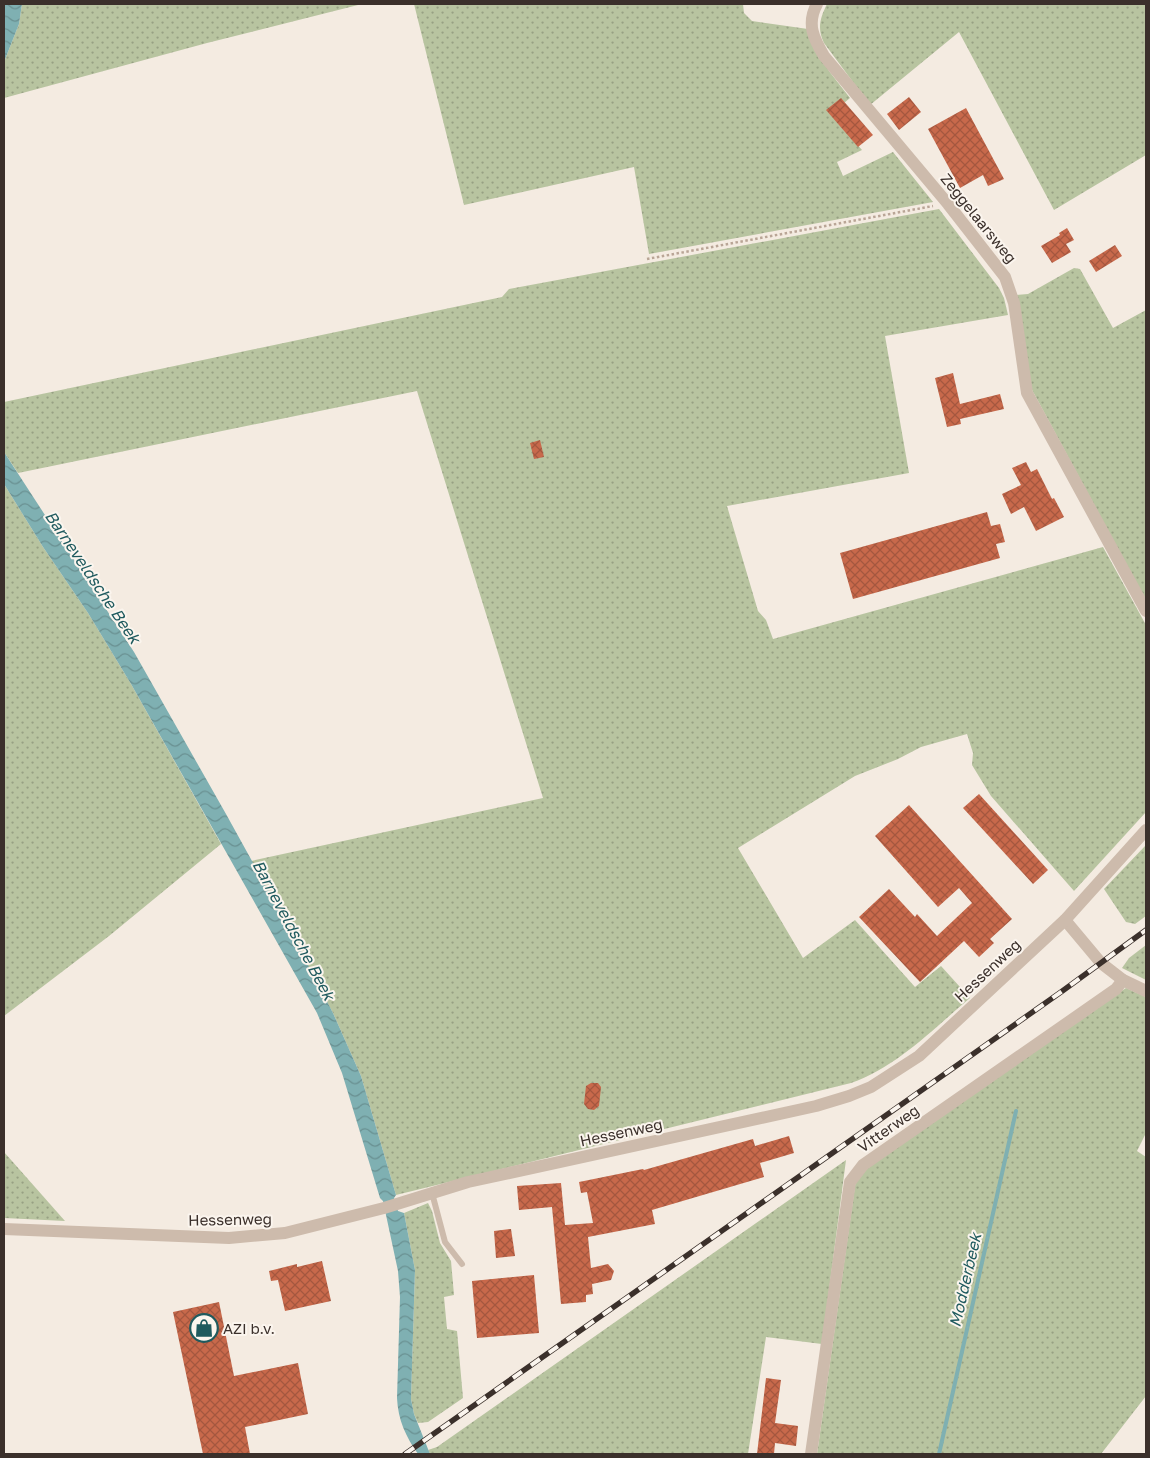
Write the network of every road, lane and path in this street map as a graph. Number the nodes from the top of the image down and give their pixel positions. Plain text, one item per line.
1 (817, 4) edge
2 (948, 204) junction
3 (647, 259) dead end
4 (1146, 611) edge
5 (1146, 830) edge
6 (1065, 920) junction
7 (1123, 980) junction
8 (1146, 992) edge
9 (432, 1193) junction
10 (4, 1229) edge
11 (462, 1264) dead end
12 (811, 1454) edge

1 - 2 street, Zeggelaarsweg
2 - 3 path
2 - 4 street, Zeggelaarsweg
5 - 6 street, Hessenweg
6 - 7 street
6 - 9 street, Hessenweg
7 - 8 street
7 - 12 street, Vitterweg
9 - 10 street, Hessenweg
9 - 11 lane

